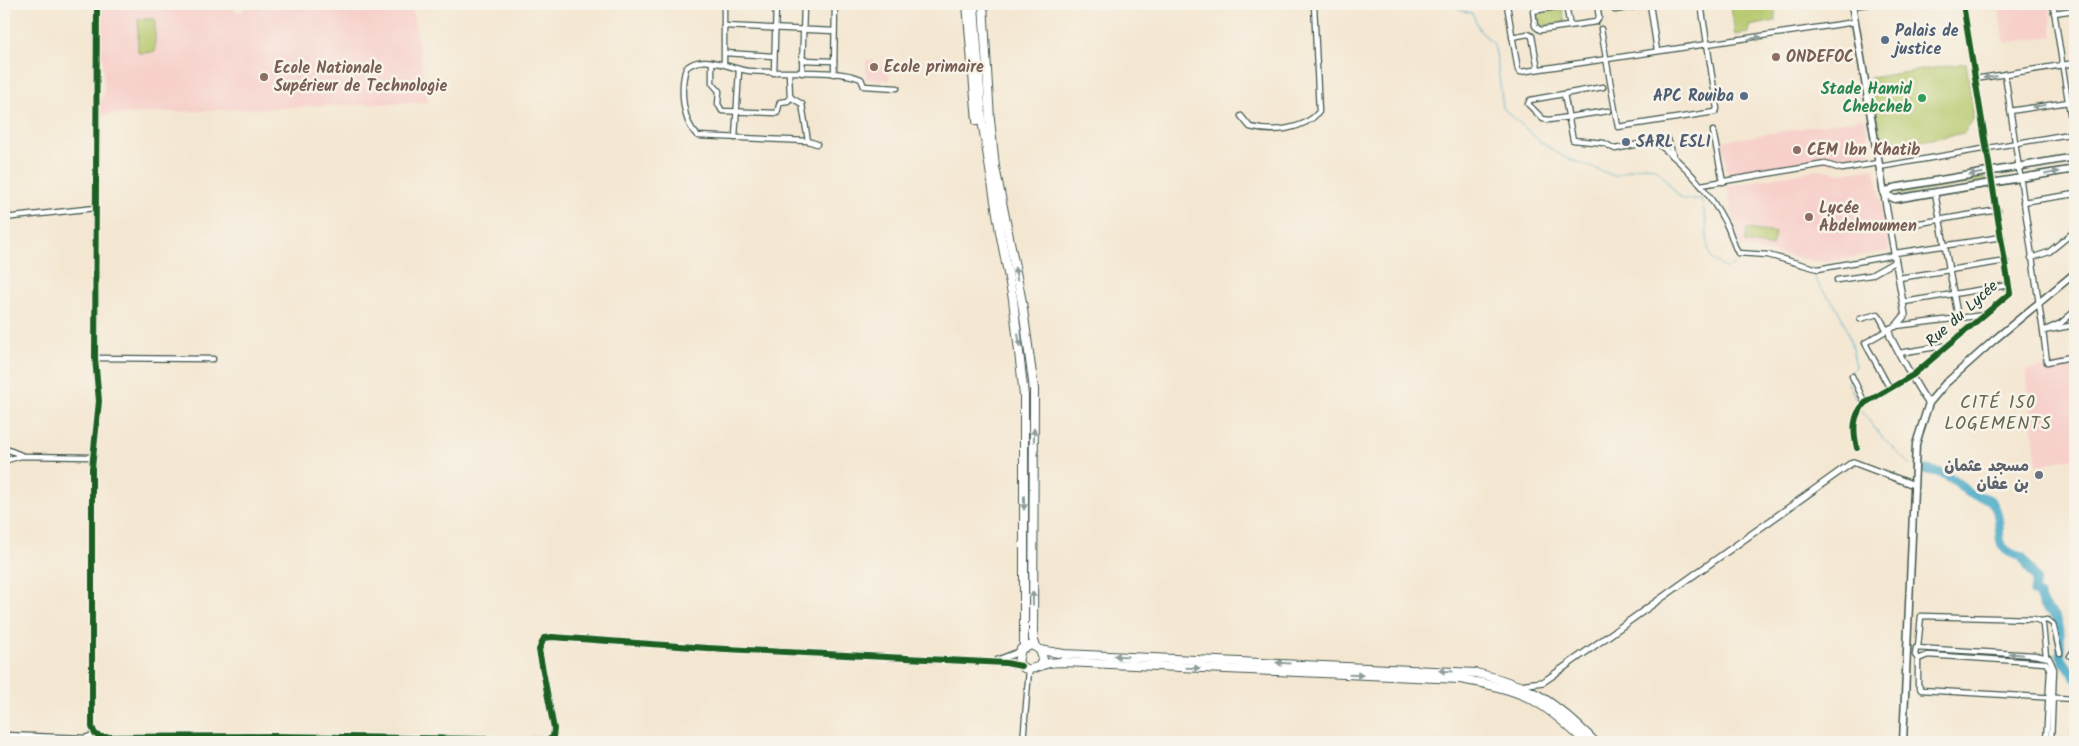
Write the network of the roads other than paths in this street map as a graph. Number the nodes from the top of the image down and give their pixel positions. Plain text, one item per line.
1 (97, 4) edge
2 (724, 4) edge
3 (776, 4) edge
4 (804, 4) edge
5 (816, 4) edge
6 (835, 4) edge
7 (967, 4) edge
8 (974, 4) edge
9 (984, 4) edge
10 (1314, 4) edge
11 (1566, 4) edge
12 (1597, 4) edge
13 (1650, 4) edge
14 (1701, 4) edge
15 (1868, 4) edge
16 (1963, 4) edge
17 (2053, 4) edge
18 (1507, 5) dead end
19 (1852, 5) edge
20 (1615, 10) dead end
21 (2075, 10) edge
22 (2054, 13) junction
23 (1855, 22) junction
24 (724, 26) junction
25 (1570, 26) junction
26 (776, 28) junction
27 (802, 29) junction
28 (1601, 29) dead end
29 (834, 31) junction
30 (1512, 36) junction
31 (1707, 44) junction
32 (1658, 51) junction
33 (725, 53) junction
34 (774, 56) junction
35 (802, 60) junction
36 (1606, 60) junction
37 (834, 61) junction
38 (712, 62) junction
39 (724, 64) junction
40 (2075, 64) edge
41 (2063, 66) junction
42 (740, 70) junction
43 (1538, 70) junction
44 (774, 73) junction
45 (789, 73) junction
46 (802, 73) junction
47 (834, 74) junction
48 (2005, 74) junction
49 (1975, 79) junction
50 (1603, 87) dead end
51 (897, 88) dead end
52 (1564, 94) junction
53 (791, 97) junction
54 (2075, 101) edge
55 (2068, 102) junction
56 (1608, 111) dead end
57 (2010, 111) junction
58 (738, 113) junction
59 (1241, 116) dead end
60 (1568, 117) junction
61 (986, 120) junction
62 (1713, 130) dead end
63 (2074, 133) edge
64 (736, 138) junction
65 (808, 141) junction
66 (1654, 141) junction
67 (817, 144) dead end
68 (2015, 144) junction
69 (2075, 146) edge
70 (1985, 149) junction
71 (1673, 155) junction
72 (2075, 157) edge
73 (1878, 165) junction
74 (992, 167) junction
75 (2018, 168) junction
76 (2075, 169) edge
77 (1991, 172) junction
78 (2019, 179) junction
79 (1724, 182) junction
80 (1993, 183) junction
81 (1700, 186) junction
82 (1935, 193) junction
83 (1884, 194) junction
84 (2075, 194) edge
85 (2023, 202) junction
86 (95, 208) junction
87 (1998, 210) junction
88 (4, 218) edge
89 (1940, 220) junction
90 (1890, 228) junction
91 (2075, 231) edge
92 (2002, 237) junction
93 (1945, 246) junction
94 (1895, 257) junction
95 (2031, 258) junction
96 (2006, 261) junction
97 (1949, 270) junction
98 (2075, 273) edge
99 (1899, 278) junction
100 (1837, 280) dead end
101 (2009, 285) junction
102 (1954, 294) junction
103 (1904, 302) junction
104 (2038, 304) junction
105 (2075, 311) edge
106 (1985, 315) junction
107 (1958, 318) junction
108 (1860, 319) dead end
109 (2075, 325) edge
110 (1896, 326) junction
111 (1888, 330) junction
112 (2043, 331) junction
113 (1949, 345) junction
114 (1899, 353) junction
115 (2075, 356) edge
116 (96, 358) junction
117 (213, 359) dead end
118 (1913, 375) junction
119 (1852, 376) dead end
120 (1890, 389) junction
121 (1865, 403) junction
122 (1928, 403) junction
123 (4, 448) edge
124 (1857, 448) dead end
125 (21, 456) junction
126 (93, 457) junction
127 (5, 460) edge
128 (1914, 485) junction
129 (2041, 621) junction
130 (1918, 647) junction
131 (1038, 648) junction
132 (1021, 649) junction
133 (2075, 649) edge
134 (2060, 653) dead end
135 (2075, 655) edge
136 (1918, 659) junction
137 (2048, 660) junction
138 (991, 662) junction
139 (1040, 665) junction
140 (1021, 666) junction
141 (1028, 670) junction
142 (1520, 685) junction
143 (2051, 698) junction
144 (2075, 699) edge
145 (95, 734) junction
146 (4, 735) edge
147 (132, 740) edge
148 (1023, 742) edge
149 (1585, 742) edge
150 (1595, 742) edge
151 (1903, 742) edge
152 (2046, 742) edge
153 (2051, 742) edge

1 - 86 street
2 - 24 street
3 - 26 street
4 - 27 street
5 - 6 street
6 - 29 street
7 - 74 highway
8 - 61 highway
9 - 61 highway
9 - 74 highway
10 - 59 street
11 - 25 street
11 - 25 street
12 - 25 street
13 - 20 street
13 - 32 street
14 - 31 street
15 - 19 street
16 - 49 street, Rue du Lycée
17 - 22 street
18 - 30 street
19 - 23 main road
21 - 22 street
22 - 41 street
31 -> 23 street
23 - 73 main road
24 - 26 street
24 - 33 street
26 - 27 street
26 - 34 street
27 - 29 street
27 - 35 street
28 - 36 street
29 - 37 street
30 - 43 street
30 - 43 street
31 - 32 street
31 - 36 street
32 - 36 street
33 - 34 street
33 - 39 street
34 - 44 street
35 - 37 street
35 - 46 street
36 - 43 street
37 - 47 street
38 - 39 street
38 - 58 street
38 - 64 street
39 - 42 street
40 - 41 street
41 - 48 street
41 - 55 street
42 - 44 street
42 - 58 street
44 - 45 street
45 - 46 street
45 - 53 street
46 - 47 street
47 - 51 street
48 -> 49 street
48 - 57 street
49 - 70 street, Rue du Lycée
50 - 52 street
52 - 60 street
52 - 60 street
53 - 58 street
53 - 65 street
54 - 55 street
55 -> 57 street
55 - 63 street
56 - 60 street
57 - 68 street
58 - 64 street
60 - 66 street
61 - 74 highway
62 - 79 street
63 - 68 street
63 - 69 street
64 - 65 street
65 - 67 street
66 - 71 street
66 - 71 street
68 - 70 street
68 - 75 street
70 - 73 street
70 - 77 street, Rue du Lycée
71 - 81 street
72 - 75 main road
73 - 79 street
73 - 83 main road
131 -> 74 highway
74 -> 132 highway
75 - 77 main road
75 - 78 street
78 -> 76 main road
77 - 80 street, Rue du Lycée
77 -> 83 main road
78 - 80 main road
78 - 85 street
79 - 81 street
80 - 82 main road
80 - 87 street, Rue du Lycée
81 - 94 street
82 - 83 main road
82 - 89 street
83 - 90 street
84 - 85 street
85 - 95 street
86 - 88 street
86 - 116 street
87 - 89 street
87 - 92 street, Rue du Lycée
89 - 90 street
89 - 93 street
90 - 94 street
91 - 95 street
92 - 93 street
92 - 96 street, Rue du Lycée
93 - 94 street
93 - 97 street
94 - 99 street
94 - 100 street
95 - 104 street
96 - 97 street
96 - 101 street, Rue du Lycée
97 - 99 street
97 - 102 street
98 - 104 main road
99 - 103 street
101 - 102 street
101 - 106 street, Rue du Lycée
102 - 103 street
102 - 107 street
103 - 110 street
104 - 112 street
104 - 122 main road
105 - 112 street
106 - 107 street
106 - 113 street, Rue du Lycée
107 - 110 street
108 - 111 street
109 - 112 street
110 - 111 street
111 - 114 street
111 - 120 street
112 - 115 street
113 - 114 street
113 - 118 street, Rue du Lycée
114 - 118 street
116 - 117 street
116 - 126 street
118 - 120 street, Rue du Lycée
118 - 122 street
119 - 121 street
120 - 121 street, Rue du Lycée
121 - 124 street, Rue du Lycée
122 - 128 main road
123 - 125 street
125 - 126 street
125 - 127 street
126 - 145 street
128 - 142 street
128 - 151 main road
129 - 130 street
129 - 134 street
129 - 137 street
130 - 136 street
137 -> 130 street
131 - 132 highway
131 - 139 highway
142 -> 131 highway
132 - 138 street
132 - 140 highway
133 - 135 street
136 - 137 street
136 - 143 street
137 - 143 street
138 - 140 street
138 - 147 street
139 - 141 highway
139 -> 149 highway
140 - 141 highway
141 - 148 street
142 - 150 highway
143 - 144 street
143 - 152 street
143 - 153 street
145 - 146 street
145 - 147 street

